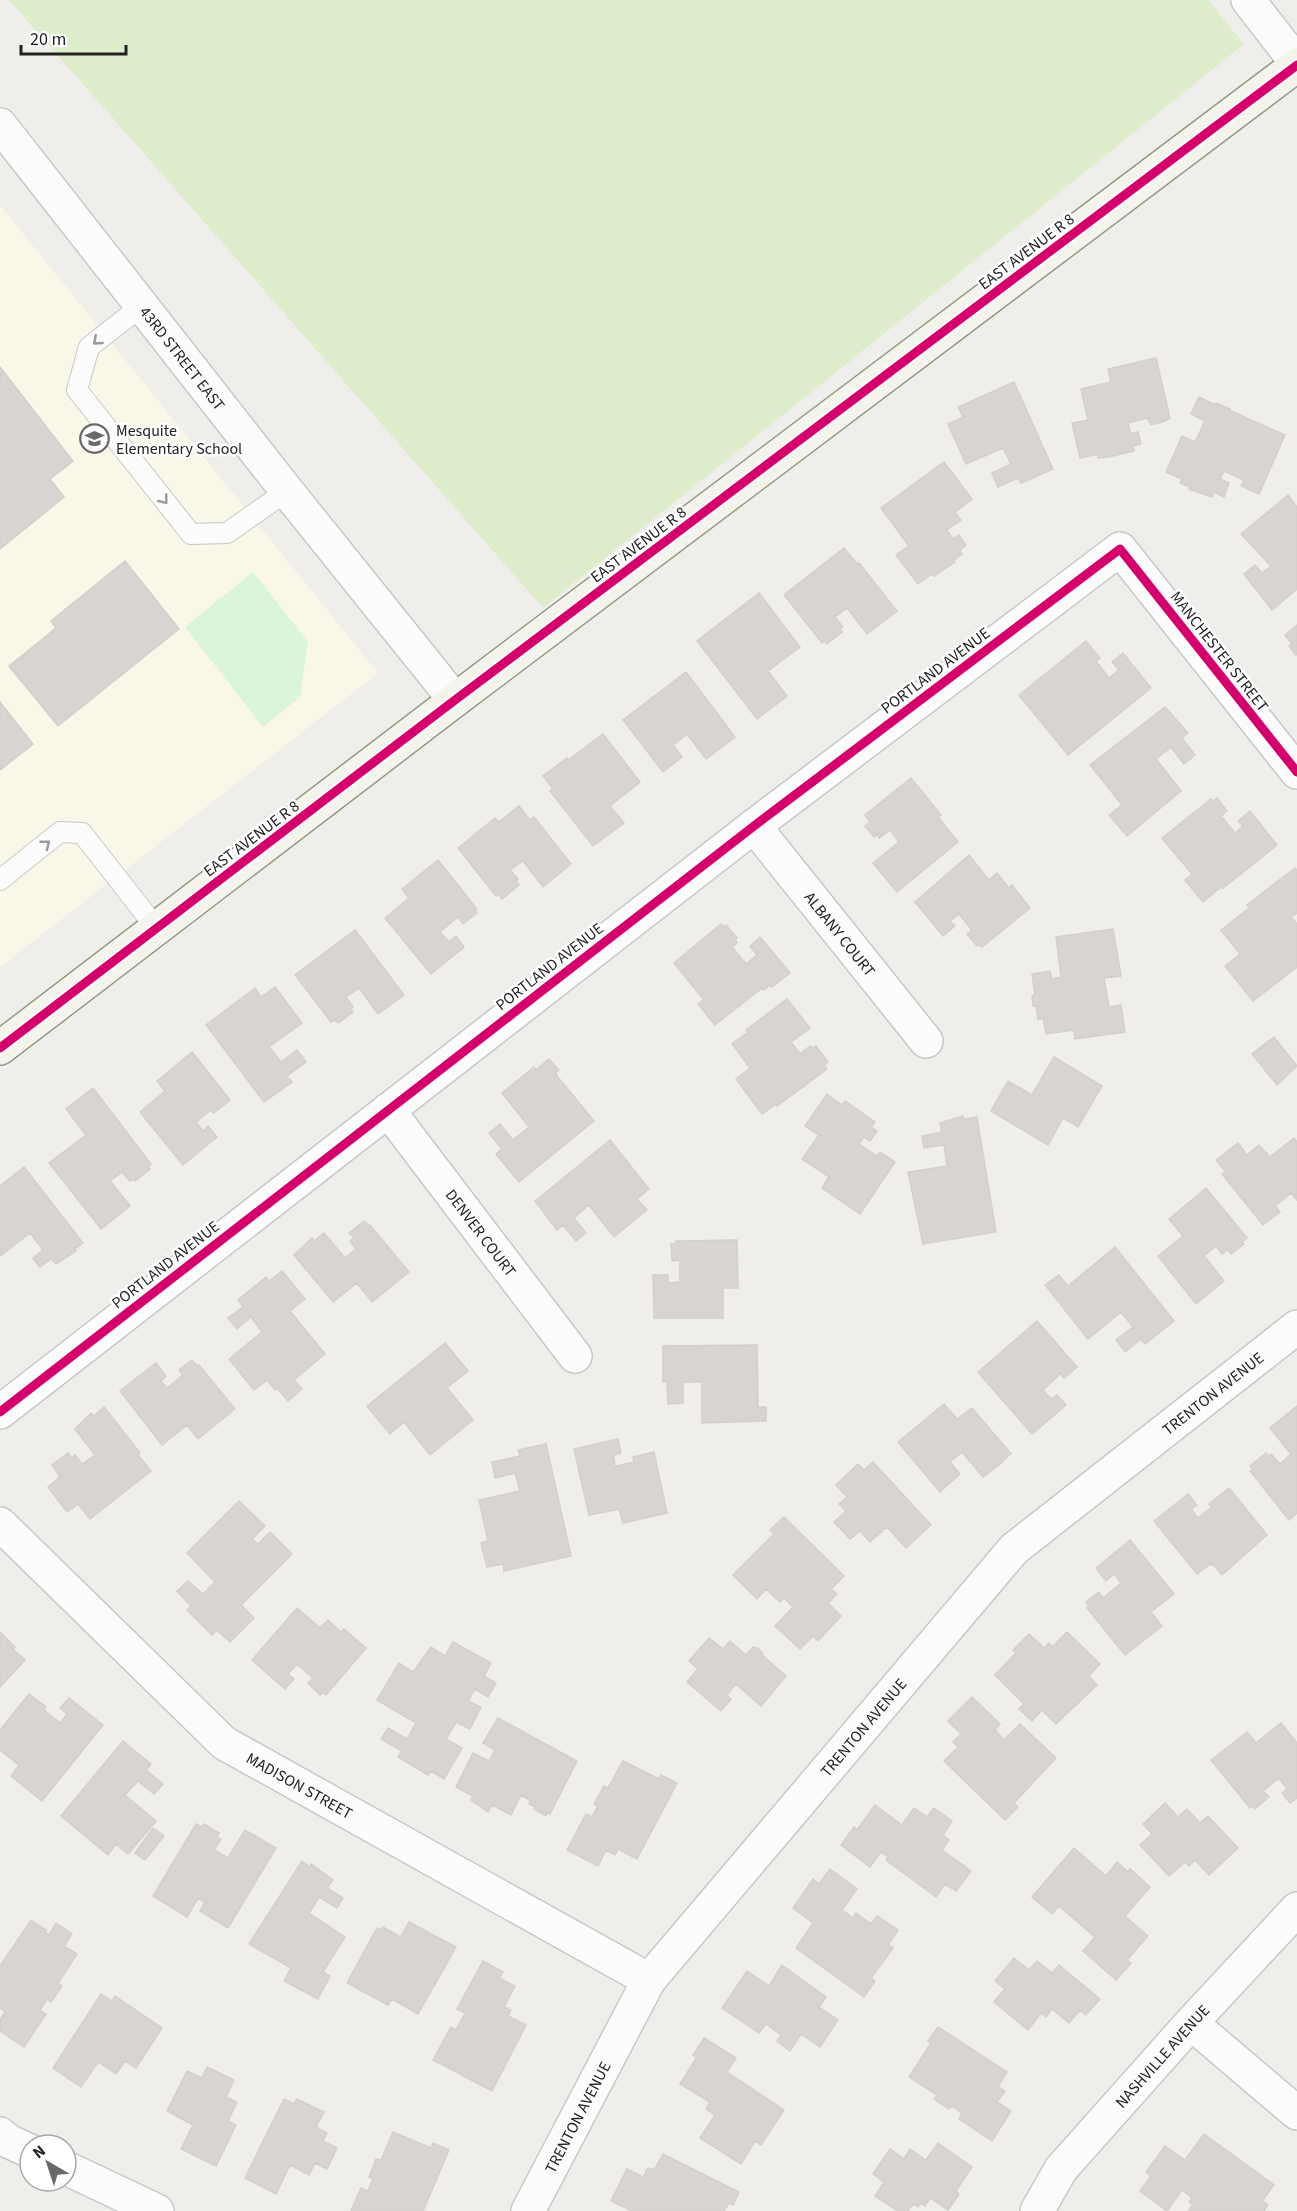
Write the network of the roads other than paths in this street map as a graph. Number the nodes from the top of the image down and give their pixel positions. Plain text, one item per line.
1 (1248, 0) edge
2 (1297, 64) edge
3 (0, 124) edge
4 (143, 305) junction
5 (288, 491) junction
6 (1120, 549) joint
7 (455, 700) junction
8 (1297, 772) edge
9 (754, 826) junction
10 (0, 880) edge
11 (157, 929) junction
12 (926, 1041) dead end
13 (0, 1048) edge
14 (388, 1110) junction
15 (1297, 1327) edge
16 (576, 1356) dead end
17 (0, 1412) edge
18 (0, 1524) edge
19 (1297, 1908) edge
20 (649, 1980) junction
21 (1191, 2023) junction
22 (1297, 2112) edge
23 (0, 2134) edge
24 (18, 2146) edge
25 (78, 2174) edge
26 (157, 2211) edge
27 (528, 2211) edge
28 (1037, 2211) edge

1 - 2 street
2 - 7 street, EAST AVENUE R 8
3 - 4 street, 43RD STREET EAST
4 - 5 street, 43RD STREET EAST
4 -> 5 lane
5 - 7 street, 43RD STREET EAST
6 - 8 street, MANCHESTER STREET
6 - 9 street, PORTLAND AVENUE
7 - 11 street, EAST AVENUE R 8
9 - 12 street, ALBANY COURT
9 - 14 street, PORTLAND AVENUE
10 -> 11 lane
11 - 13 street, EAST AVENUE R 8
14 - 16 street, DENVER COURT
14 - 17 street, PORTLAND AVENUE
15 - 20 street, TRENTON AVENUE
18 - 20 street, MADISON STREET
19 - 21 street, NASHVILLE AVENUE
20 - 27 street, TRENTON AVENUE
21 - 22 street
21 - 28 street, NASHVILLE AVENUE
23 - 24 street
25 - 26 street

